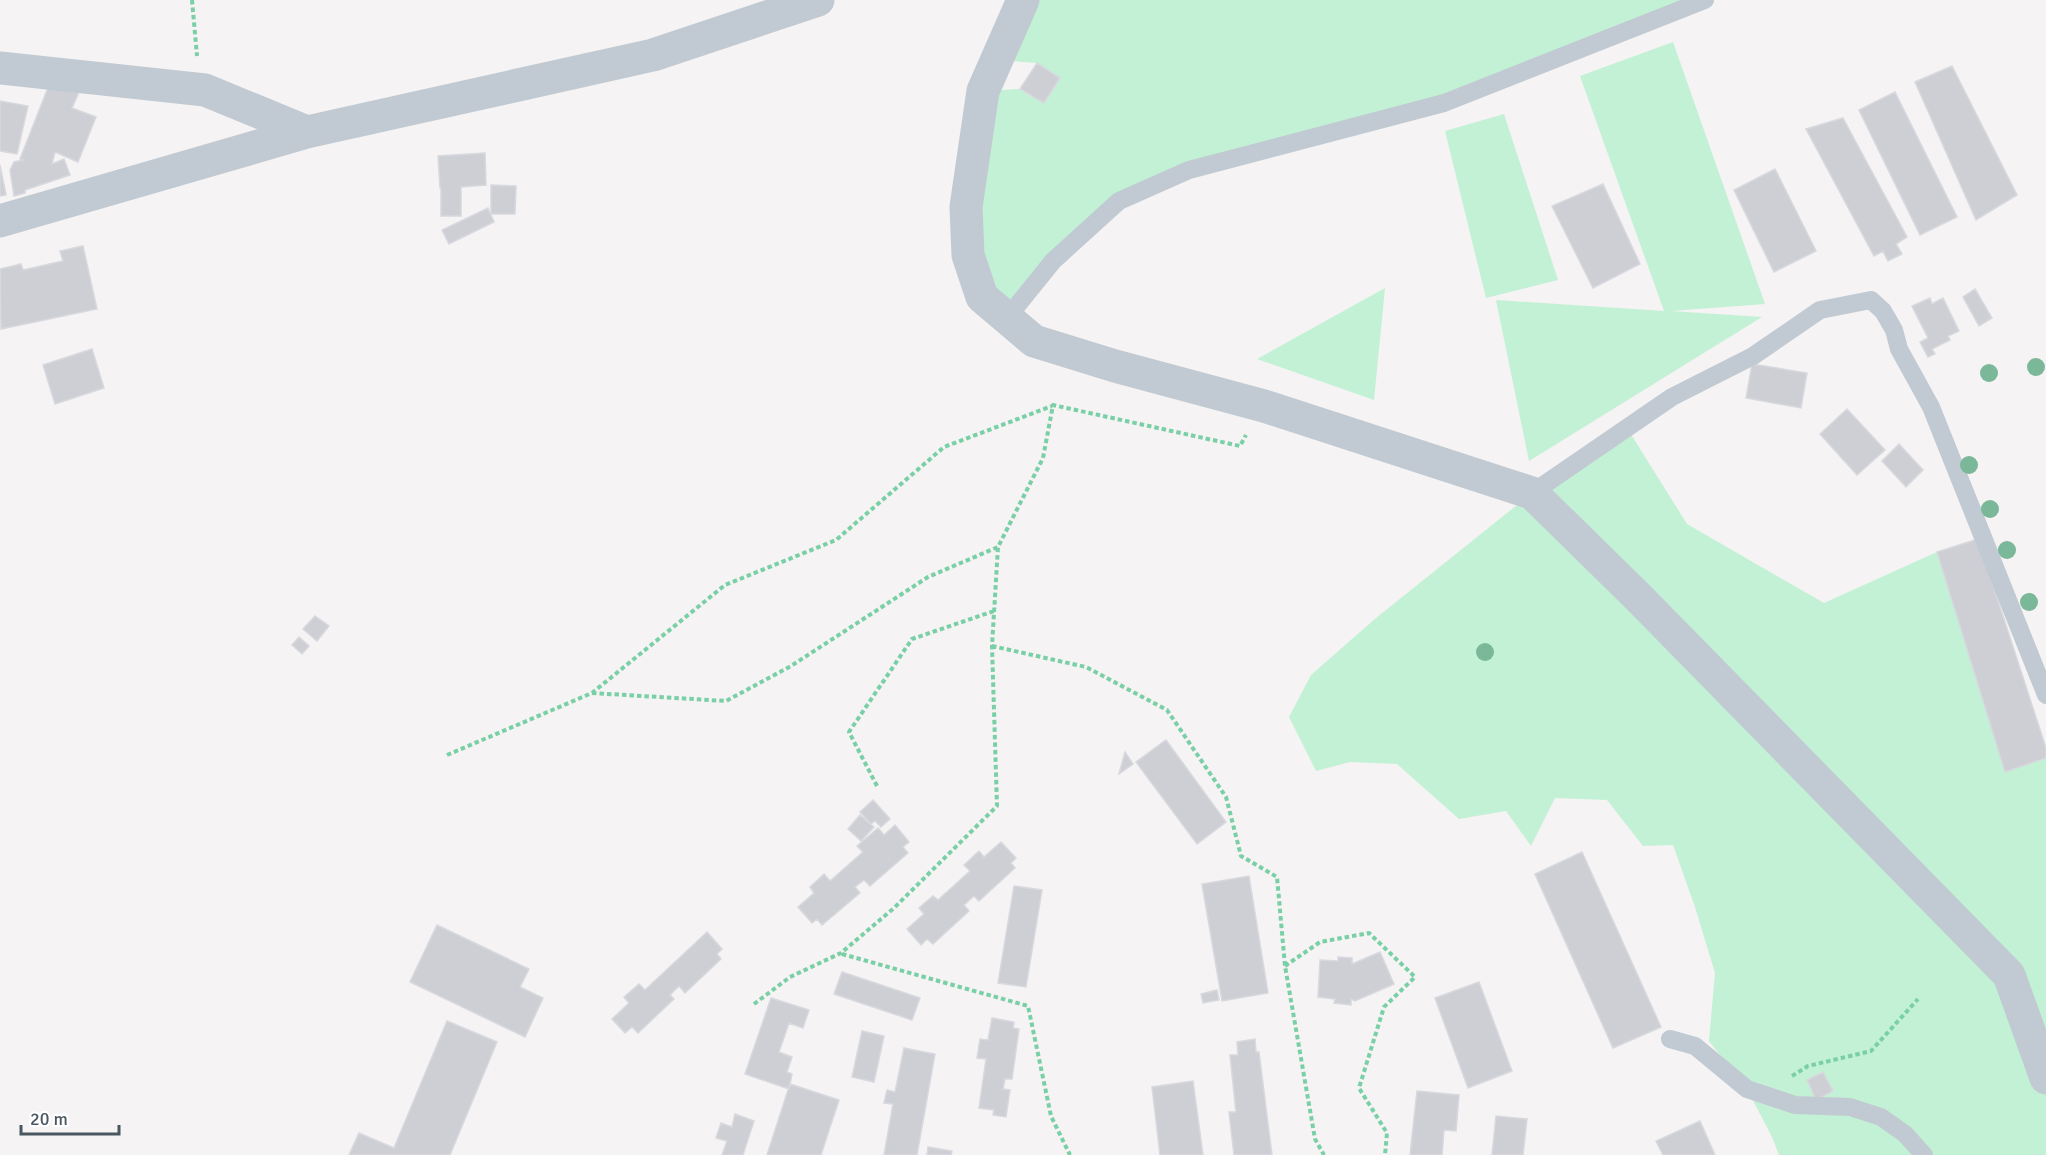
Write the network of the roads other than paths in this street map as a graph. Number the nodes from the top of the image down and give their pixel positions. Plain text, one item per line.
1 (818, 0) edge
2 (1023, 0) edge
3 (1705, 0) edge
4 (0, 68) edge
5 (308, 132) junction
6 (0, 221) edge
7 (1007, 318) junction
8 (1532, 493) junction
9 (2046, 695) edge
10 (1670, 1039) dead end
11 (2046, 1078) edge
12 (1924, 1155) edge

1 - 5 street
2 - 7 street
3 - 7 lane
4 - 5 street
5 - 6 street
7 - 8 street
8 - 9 lane
8 - 11 street
10 - 12 lane

